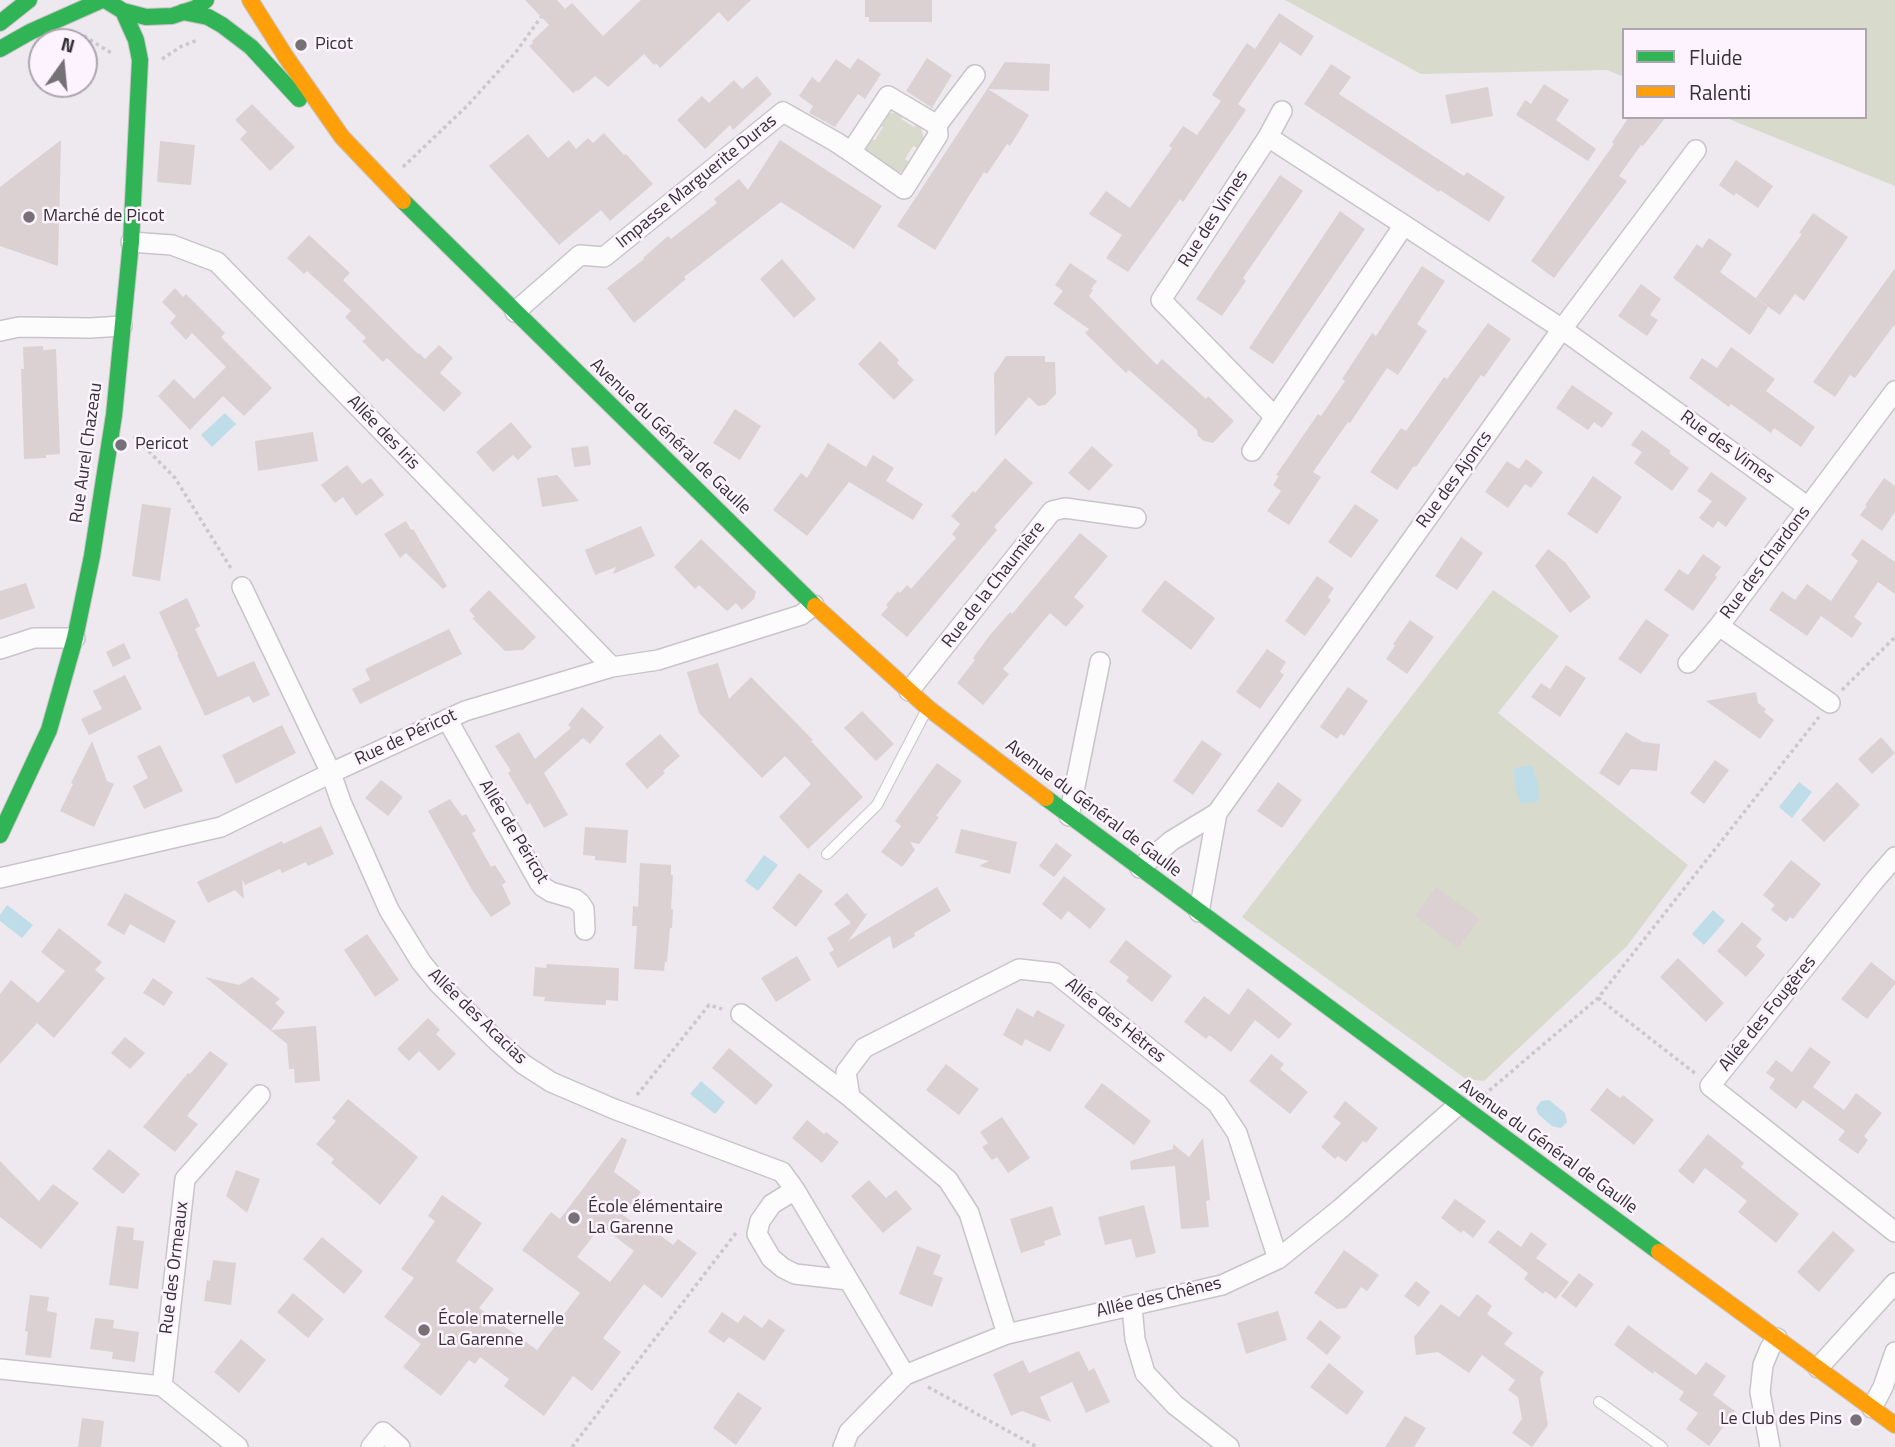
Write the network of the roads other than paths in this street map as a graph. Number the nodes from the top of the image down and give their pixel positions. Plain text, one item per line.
1 (29, 0) edge
2 (103, 0) edge
3 (206, 0) edge
4 (250, 0) edge
5 (123, 11) junction
6 (178, 14) junction
7 (0, 23) edge
8 (0, 49) edge
9 (147, 61) junction
10 (975, 75) dead end
11 (1282, 111) dead end
12 (937, 125) junction
13 (342, 137) junction
14 (1268, 137) junction
15 (1696, 150) dead end
16 (851, 152) junction
17 (1404, 225) junction
18 (131, 242) junction
19 (514, 312) junction
20 (122, 326) junction
21 (1562, 329) junction
22 (0, 331) edge
23 (1895, 391) edge
24 (1275, 417) junction
25 (1252, 452) dead end
26 (1808, 507) junction
27 (1136, 518) dead end
28 (242, 587) road end
29 (814, 605) junction
30 (1718, 626) junction
31 (75, 638) junction
32 (0, 649) edge
33 (1100, 662) dead end
34 (1688, 663) dead end
35 (612, 667) junction
36 (909, 691) junction
37 (1830, 703) road end
38 (928, 708) junction
39 (447, 719) junction
40 (331, 773) junction
41 (1217, 813) junction
42 (1069, 816) junction
43 (0, 835) edge
44 (827, 854) dead end
45 (1895, 857) edge
46 (1140, 868) junction
47 (0, 878) edge
48 (1199, 912) junction
49 (585, 930) dead end
50 (741, 1014) road end
51 (260, 1095) dead end
52 (849, 1097) junction
53 (1458, 1105) junction
54 (795, 1190) junction
55 (1895, 1232) edge
56 (1278, 1259) junction
57 (848, 1280) junction
58 (1895, 1283) edge
59 (1132, 1306) junction
60 (1007, 1334) junction
61 (1777, 1338) junction
62 (1895, 1352) edge
63 (0, 1368) edge
64 (1818, 1368) junction
65 (905, 1374) junction
66 (162, 1386) junction
67 (1599, 1402) dead end
68 (1872, 1408) junction
69 (1895, 1425) edge
70 (238, 1447) edge
71 (371, 1447) edge
72 (400, 1447) edge
73 (843, 1447) edge
74 (1229, 1447) edge
75 (1662, 1447) edge
76 (1770, 1447) edge

1 - 7 main road
2 - 5 main road
2 - 8 main road
3 - 6 main road
4 - 13 main road, Avenue du Général de Gaulle
5 - 6 main road, Avenue du Général de Gaulle
5 - 9 main road, Rue Aurel Chazeau
6 - 9 main road
6 - 13 main road, Avenue du Général de Gaulle
9 - 18 main road, Rue Aurel Chazeau
10 - 12 street
11 - 14 street
12 - 16 street
12 - 16 street, Impasse Marguerite Duras
13 - 19 main road, Avenue du Général de Gaulle
14 - 17 street, Rue des Vimes
14 - 24 street, Rue des Vimes
15 - 21 street, Rue des Ajoncs
16 - 19 street, Impasse Marguerite Duras
17 - 21 street, Rue des Vimes
17 - 24 street
18 - 20 main road, Rue Aurel Chazeau
18 - 35 street, Allée des Iris
19 - 29 main road, Avenue du Général de Gaulle
20 - 22 street
20 - 31 main road, Rue Aurel Chazeau
21 - 26 street, Rue des Vimes
21 - 41 street, Rue des Ajoncs
23 - 26 street, Rue des Chardons
24 - 25 street
26 - 30 street, Rue des Chardons
27 - 36 street, Rue de la Chaumière
28 - 40 street, Allée des Acacias
29 - 35 street, Rue de Péricot
29 - 36 main road, Avenue du Général de Gaulle
30 - 34 street
30 - 37 street, Rue des Chardons
31 - 32 street
31 - 43 main road, Rue Aurel Chazeau
33 - 42 street
35 - 39 street, Rue de Péricot
36 - 38 main road, Avenue du Général de Gaulle
38 - 42 main road, Avenue du Général de Gaulle
38 - 44 lane
39 - 40 street, Rue de Péricot
39 - 49 street, Allée de Péricot
40 - 47 street, Rue de Péricot
40 - 54 street, Allée des Acacias
41 - 46 street, Rue des Ajoncs
41 - 48 street, Rue des Ajoncs
42 - 46 main road, Avenue du Général de Gaulle
45 - 55 street, Allée des Fougères
46 - 48 main road, Avenue du Général de Gaulle
48 - 53 main road, Avenue du Général de Gaulle
50 - 52 street
51 - 66 street, Rue des Ormeaux
52 - 56 street, Allée des Hêtres
52 - 60 street
53 - 56 street, Allée des Chênes
53 - 61 main road, Avenue du Général de Gaulle
54 - 57 street, Allée des Acacias
54 - 57 street
56 - 59 street, Allée des Chênes
57 - 65 street, Allée des Acacias
58 - 64 street
59 - 60 street, Allée des Chênes
59 - 74 street
60 - 65 street, Allée des Chênes
61 - 64 main road, Avenue du Général de Gaulle
61 - 76 street
62 - 68 street
63 - 66 street
64 - 68 main road, Avenue du Général de Gaulle
65 - 73 street, Allée des Chênes
66 - 70 street
67 - 75 lane
68 - 69 main road, Avenue du Général de Gaulle
71 - 72 street

